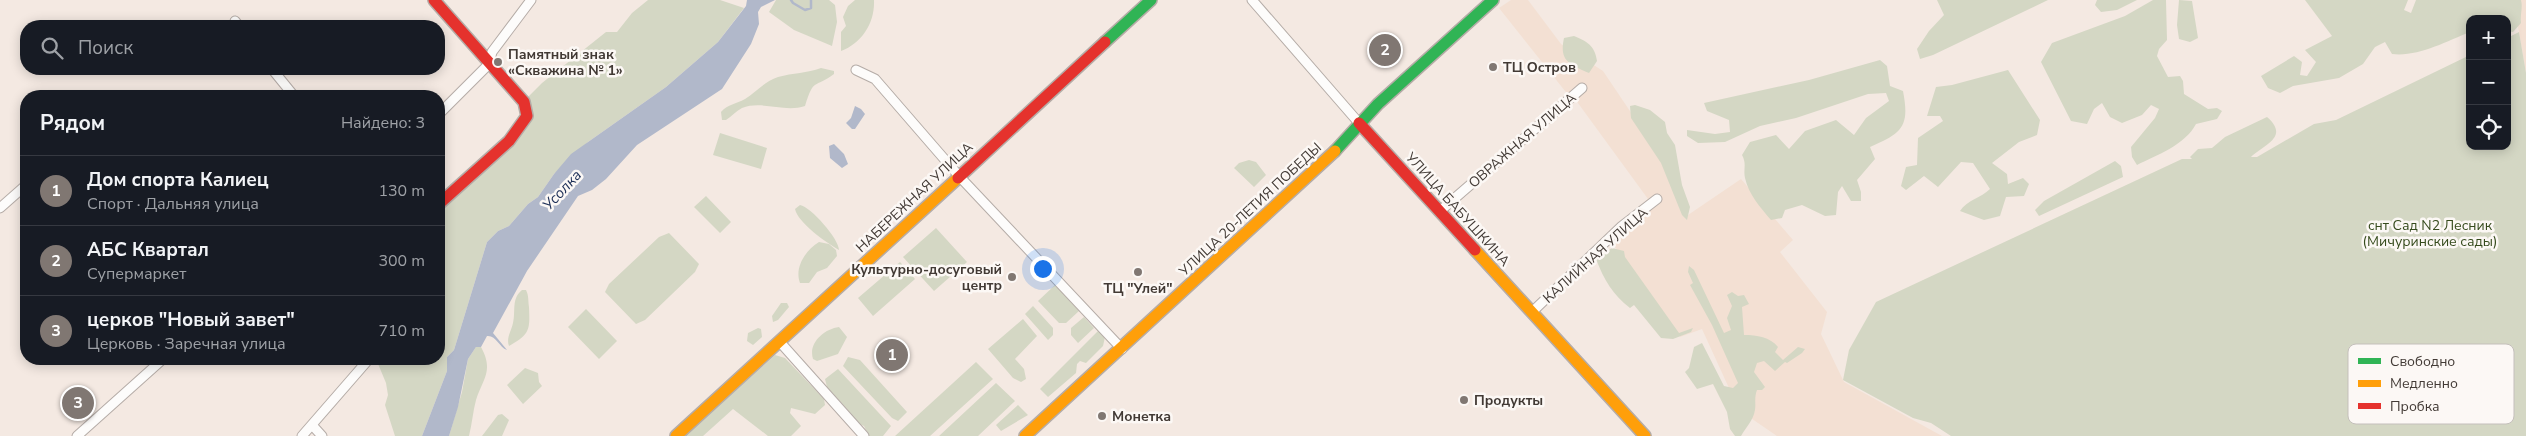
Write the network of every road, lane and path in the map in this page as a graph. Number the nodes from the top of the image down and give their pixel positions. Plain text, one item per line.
1 (434, 0) edge
2 (531, 0) edge
3 (1151, 0) edge
4 (1252, 0) edge
5 (1493, 0) edge
6 (489, 64) junction
7 (856, 70) dead end
8 (277, 75) edge
9 (1582, 88) dead end
10 (289, 90) edge
11 (445, 108) edge
12 (1359, 123) junction
13 (959, 176) junction
14 (20, 190) edge
15 (445, 198) edge
16 (1657, 199) dead end
17 (0, 208) edge
18 (1440, 212) junction
19 (1532, 312) junction
20 (779, 341) junction
21 (1122, 349) junction
22 (156, 365) edge
23 (364, 365) edge
24 (312, 424) junction
25 (77, 436) edge
26 (302, 436) edge
27 (322, 436) edge
28 (676, 436) edge
29 (864, 436) edge
30 (1025, 436) edge
31 (1646, 436) edge

1 - 6 street
2 - 6 street
3 - 13 street, НАБЕРЕЖНАЯ УЛИЦА
4 - 12 street, УЛИЦА БАБУШКИНА
5 - 12 street, УЛИЦА 20-ЛЕТИЯ ПОБЕДЫ
6 - 11 street
6 - 15 street
7 - 13 street
8 - 10 street
9 - 18 street, ОВРАЖНАЯ УЛИЦА
12 - 18 street, УЛИЦА БАБУШКИНА
12 - 21 street, УЛИЦА 20-ЛЕТИЯ ПОБЕДЫ
13 - 20 street, НАБЕРЕЖНАЯ УЛИЦА
13 - 21 street
14 - 17 street
16 - 19 street, КАЛИЙНАЯ УЛИЦА
18 - 19 street, УЛИЦА БАБУШКИНА
19 - 31 street, УЛИЦА БАБУШКИНА
20 - 28 street, НАБЕРЕЖНАЯ УЛИЦА
20 - 29 street
21 - 30 street, УЛИЦА 20-ЛЕТИЯ ПОБЕДЫ
22 - 25 street
23 - 24 street
24 - 26 street
24 - 27 street

